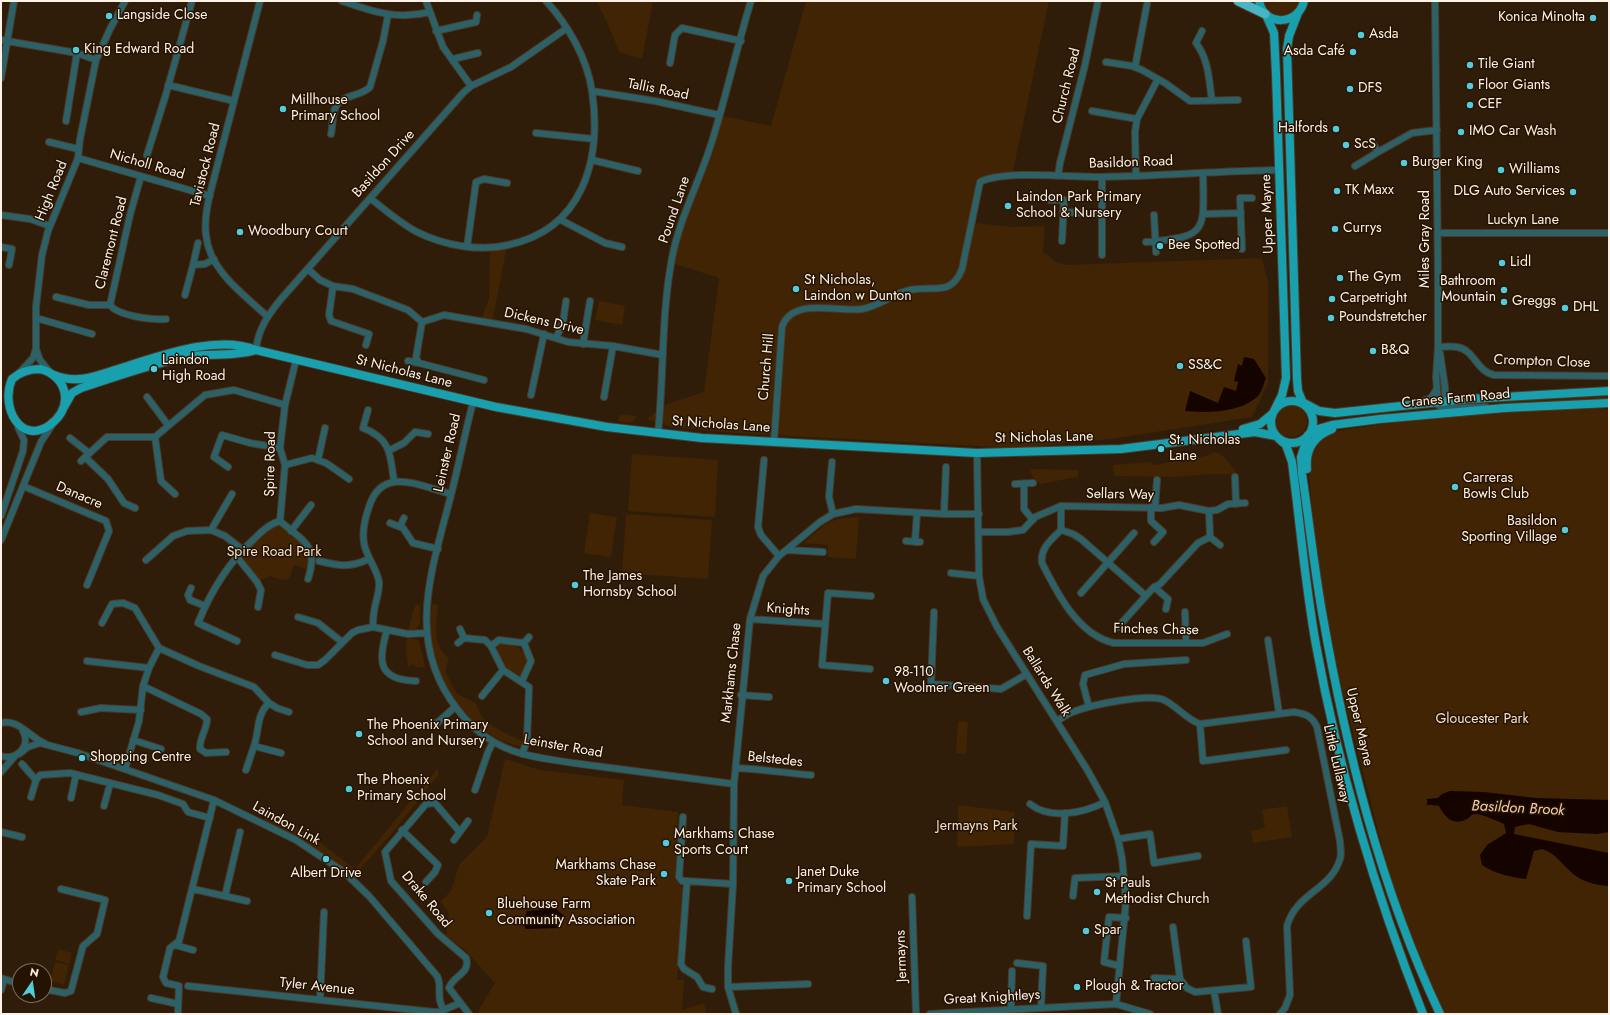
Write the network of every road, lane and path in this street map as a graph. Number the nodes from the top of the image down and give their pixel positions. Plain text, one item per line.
1 (14, 1) edge
2 (124, 1) edge
3 (192, 1) edge
4 (260, 1) edge
5 (342, 1) edge
6 (426, 1) edge
7 (546, 1) edge
8 (751, 1) edge
9 (1098, 1) edge
10 (1238, 1) edge
11 (1259, 1) edge
12 (1304, 1) edge
13 (1308, 1) edge
14 (1436, 1) edge
15 (1147, 4) dead end
16 (430, 12) junction
17 (1299, 12) junction
18 (1266, 14) junction
19 (388, 15) junction
20 (477, 15) dead end
21 (567, 28) junction
22 (1202, 30) dead end
23 (436, 31) junction
24 (4, 41) edge
25 (741, 41) junction
26 (77, 53) junction
27 (478, 53) dead end
28 (96, 60) junction
29 (453, 61) junction
30 (1106, 62) dead end
31 (670, 63) dead end
32 (1135, 67) junction
33 (1, 78) edge
34 (1158, 79) junction
35 (168, 85) junction
36 (471, 86) junction
37 (592, 91) junction
38 (1238, 100) dead end
39 (234, 101) junction
40 (1212, 101) junction
41 (1092, 111) dead end
42 (720, 115) junction
43 (1137, 119) junction
44 (66, 121) dead end
45 (1437, 130) junction
46 (536, 133) dead end
47 (331, 134) dead end
48 (594, 139) junction
49 (1372, 141) dead end
50 (49, 142) dead end
51 (78, 149) junction
52 (1378, 152) junction
53 (147, 155) dead end
54 (78, 158) junction
55 (592, 160) junction
56 (1355, 166) dead end
57 (1280, 170) junction
58 (638, 171) dead end
59 (1203, 173) junction
60 (141, 176) junction
61 (1058, 176) junction
62 (1136, 176) junction
63 (1102, 177) junction
64 (984, 180) joint
65 (507, 183) dead end
66 (210, 196) junction
67 (370, 198) junction
68 (1252, 198) dead end
69 (1050, 200) dead end
70 (1063, 212) junction
71 (1241, 213) junction
72 (1102, 214) junction
73 (1204, 214) junction
74 (1, 215) edge
75 (1154, 215) dead end
76 (561, 220) junction
77 (50, 226) junction
78 (1438, 233) junction
79 (1609, 233) edge
80 (1062, 241) dead end
81 (1155, 241) junction
82 (1146, 242) dead end
83 (198, 243) dead end
84 (1, 247) edge
85 (467, 247) junction
86 (622, 247) dead end
87 (1242, 249) dead end
88 (1156, 252) dead end
89 (1102, 255) dead end
90 (214, 259) junction
91 (9, 265) dead end
92 (193, 265) junction
93 (308, 269) junction
94 (333, 286) junction
95 (185, 295) dead end
96 (56, 296) dead end
97 (566, 301) dead end
98 (590, 301) dead end
99 (110, 305) junction
100 (268, 316) junction
101 (36, 318) junction
102 (166, 320) dead end
103 (422, 322) junction
104 (92, 334) dead end
105 (544, 334) junction
106 (556, 338) junction
107 (583, 344) junction
108 (366, 345) dead end
109 (613, 346) junction
110 (1438, 347) junction
111 (36, 349) junction
112 (256, 350) junction
113 (663, 355) junction
114 (296, 360) junction
115 (408, 361) dead end
116 (419, 363) junction
117 (18, 374) junction
118 (52, 374) junction
119 (1609, 376) edge
120 (484, 380) dead end
121 (1436, 386) junction
122 (1609, 391) edge
123 (2, 394) edge
124 (531, 395) dead end
125 (147, 397) dead end
126 (604, 397) dead end
127 (473, 402) junction
128 (1609, 402) edge
129 (1304, 403) junction
130 (1442, 404) junction
131 (285, 405) junction
132 (1411, 405) junction
133 (64, 407) junction
134 (1504, 408) junction
135 (368, 410) dead end
136 (1274, 412) junction
137 (1432, 415) junction
138 (1380, 419) junction
139 (6, 420) dead end
140 (54, 422) junction
141 (168, 425) junction
142 (17, 427) junction
143 (325, 428) dead end
144 (658, 433) junction
145 (428, 434) dead end
146 (1308, 436) junction
147 (155, 437) junction
148 (1278, 437) junction
149 (70, 438) dead end
150 (1193, 439) junction
151 (774, 442) junction
152 (280, 448) junction
153 (390, 450) junction
154 (978, 453) junction
155 (85, 457) junction
156 (318, 460) junction
157 (764, 460) dead end
158 (832, 462) dead end
159 (285, 465) junction
160 (228, 467) dead end
161 (946, 467) dead end
162 (1235, 477) dead end
163 (349, 479) dead end
164 (1157, 480) dead end
165 (394, 481) junction
166 (1033, 483) dead end
167 (1015, 484) dead end
168 (1024, 484) junction
169 (23, 486) junction
170 (175, 494) dead end
171 (232, 494) dead end
172 (451, 494) junction
173 (1245, 503) dead end
174 (1236, 504) junction
175 (311, 505) dead end
176 (1061, 506) junction
177 (1153, 507) junction
178 (135, 508) dead end
179 (1307, 508) junction
180 (1209, 511) junction
181 (917, 513) junction
182 (834, 514) junction
183 (944, 514) junction
184 (978, 514) junction
185 (1, 516) edge
186 (404, 518) dead end
187 (1033, 520) junction
188 (280, 521) junction
189 (390, 523) dead end
190 (400, 526) junction
191 (211, 530) junction
192 (1061, 530) junction
193 (291, 531) junction
194 (979, 532) junction
195 (1134, 533) dead end
196 (1210, 537) junction
197 (1, 540) edge
198 (906, 541) dead end
199 (1154, 542) dead end
200 (1220, 545) dead end
201 (438, 549) junction
202 (242, 550) junction
203 (787, 550) junction
204 (823, 552) dead end
205 (779, 556) junction
206 (237, 557) junction
207 (369, 558) junction
208 (146, 560) dead end
209 (319, 561) dead end
210 (1108, 563) junction
211 (951, 573) dead end
212 (980, 576) junction
213 (308, 579) dead end
214 (87, 585) dead end
215 (1154, 587) junction
216 (191, 588) dead end
217 (1081, 593) dead end
218 (871, 596) dead end
219 (1146, 596) junction
220 (205, 606) junction
221 (258, 607) dead end
222 (1166, 608) dead end
223 (934, 612) dead end
224 (1185, 612) dead end
225 (298, 617) dead end
226 (750, 619) junction
227 (102, 623) dead end
228 (824, 624) junction
229 (373, 627) junction
230 (1118, 627) dead end
231 (460, 628) dead end
232 (386, 630) junction
233 (426, 632) junction
234 (1227, 634) dead end
235 (529, 636) dead end
236 (464, 638) junction
237 (1268, 640) dead end
238 (237, 641) dead end
239 (342, 642) junction
240 (1186, 642) junction
241 (458, 643) dead end
242 (524, 643) junction
243 (491, 646) junction
244 (159, 648) junction
245 (275, 655) dead end
246 (1186, 660) dead end
247 (87, 661) dead end
248 (149, 668) junction
249 (870, 669) dead end
250 (502, 670) junction
251 (1027, 674) junction
252 (416, 681) dead end
253 (522, 681) junction
254 (143, 686) junction
255 (741, 695) junction
256 (482, 696) dead end
257 (769, 697) dead end
258 (269, 703) junction
259 (455, 707) junction
260 (1089, 707) junction
261 (141, 710) junction
262 (81, 712) dead end
263 (289, 712) dead end
264 (1279, 712) junction
265 (1057, 721) junction
266 (1, 723) edge
267 (1200, 724) junction
268 (429, 725) dead end
269 (22, 729) junction
270 (133, 740) junction
271 (493, 742) junction
272 (45, 743) junction
273 (254, 746) junction
274 (161, 749) dead end
275 (1286, 750) dead end
276 (226, 752) dead end
277 (281, 753) dead end
278 (522, 754) junction
279 (17, 755) junction
280 (1, 756) edge
281 (22, 764) dead end
282 (736, 768) junction
283 (125, 769) junction
284 (246, 770) dead end
285 (1, 772) edge
286 (76, 775) junction
287 (811, 775) dead end
288 (36, 780) junction
289 (110, 784) junction
290 (734, 784) junction
291 (475, 790) dead end
292 (31, 797) dead end
293 (71, 798) dead end
294 (214, 800) junction
295 (1105, 802) junction
296 (1030, 804) dead end
297 (104, 806) dead end
298 (1065, 813) junction
299 (683, 817) dead end
300 (210, 818) junction
301 (468, 821) dead end
302 (402, 830) junction
303 (459, 831) junction
304 (1, 832) edge
305 (240, 832) dead end
306 (22, 836) dead end
307 (1118, 839) junction
308 (454, 840) dead end
309 (1198, 856) dead end
310 (1124, 876) junction
311 (426, 882) dead end
312 (687, 882) junction
313 (733, 884) junction
314 (61, 889) dead end
315 (193, 889) junction
316 (225, 896) junction
317 (1073, 896) dead end
318 (912, 897) dead end
319 (247, 902) dead end
320 (324, 912) dead end
321 (1027, 916) dead end
322 (1126, 918) junction
323 (1173, 927) dead end
324 (1246, 940) dead end
325 (177, 943) junction
326 (193, 950) dead end
327 (1017, 963) dead end
328 (1120, 966) junction
329 (1012, 971) dead end
330 (1154, 978) dead end
331 (3, 979) edge
332 (1180, 979) junction
333 (808, 984) dead end
334 (188, 986) dead end
335 (728, 987) junction
336 (712, 989) dead end
337 (1, 990) edge
338 (52, 991) edge
339 (1214, 991) junction
340 (151, 998) dead end
341 (320, 999) junction
342 (460, 1003) junction
343 (178, 1004) junction
344 (1116, 1004) junction
345 (1056, 1006) junction
346 (1041, 1007) junction
347 (1011, 1009) junction
348 (444, 1010) junction
349 (178, 1011) dead end
350 (469, 1014) edge
351 (736, 1014) edge
352 (916, 1014) edge
353 (930, 1014) edge
354 (1056, 1014) edge
355 (1150, 1014) edge
356 (1218, 1014) edge
357 (1280, 1014) edge
358 (1423, 1014) edge
359 (1440, 1014) edge

1 - 24 street
2 - 28 street, High Road
3 - 35 street
4 - 39 street, Tavistock Road
5 - 19 street
6 - 16 street
7 - 21 street
8 - 25 street, Pound Lane
9 - 61 street, Church Road
10 - 18 highway
11 - 18 main road, Upper Mayne
12 - 17 main road, Upper Mayne
13 - 17 street
14 - 45 street, Miles Gray Road
15 - 32 street
16 - 19 street
16 - 23 street
17 - 18 main road
17 - 129 main road, Upper Mayne
18 - 57 main road, Upper Mayne
19 - 47 street
20 - 23 street
21 - 36 street, Basildon Drive
21 - 37 street
22 - 40 street
23 - 29 street
24 - 26 street
24 - 33 street
25 - 31 street
25 - 42 street, Pound Lane
26 - 28 street
26 - 44 street
27 - 29 street
28 - 51 street, High Road
29 - 36 street
30 - 32 street
32 - 34 street
34 - 40 street
34 - 43 street
35 - 39 street
35 - 53 street
36 - 67 street, Basildon Drive
37 - 42 street, Tallis Road
37 - 48 street
38 - 40 street
39 - 66 street, Tavistock Road
41 - 43 street
42 - 113 street, Pound Lane
43 - 62 street
45 - 52 street
45 - 78 street, Miles Gray Road
46 - 48 street
48 - 55 street
49 - 52 street
50 - 51 street
51 - 54 street, High Road
52 - 56 street
54 - 60 street, Nicholl Road
54 - 77 street, High Road
55 - 58 street
55 - 76 street
57 - 59 street, Basildon Road
57 - 136 main road, Upper Mayne
59 - 62 street, Basildon Road
59 - 73 street
60 - 66 street, Nicholl Road
60 - 99 street, Claremont Road
61 - 63 street, Basildon Road
61 - 64 street, Basildon Road
62 - 63 street, Basildon Road
63 - 72 street
64 - 151 street, Church Hill
65 - 85 street
66 - 90 street, Tavistock Road
67 - 85 street
67 - 93 street, Basildon Drive
68 - 71 street
69 - 70 street
70 - 72 street
70 - 80 street
71 - 73 street
71 - 87 street
72 - 89 street
73 - 81 street
74 - 77 street
75 - 81 street
76 - 85 street
76 - 86 street
77 - 101 street, High Road
78 - 79 street, Luckyn Lane
78 - 110 street, Miles Gray Road
81 - 82 street
81 - 88 street
83 - 92 street
84 - 91 street
90 - 92 street
90 - 100 street, Tavistock Road
92 - 95 street
93 - 94 street
93 - 100 street, Basildon Drive
94 - 103 street
94 - 108 street
96 - 99 street
97 - 106 street
98 - 107 street
99 - 102 street, Claremont Road
100 - 112 street, Basildon Drive
101 - 104 street
101 - 111 street, High Road
103 - 105 street, Dickens Drive
103 - 116 street
105 - 106 street, Dickens Drive
105 - 124 street
106 - 107 street, Dickens Drive
107 - 109 street, Dickens Drive
109 - 113 street, Dickens Drive
109 - 126 street
110 - 119 street, Crompton Close
110 - 121 street, Miles Gray Road
110 - 130 street, Miles Gray Road
111 - 117 street
111 - 118 street, High Road
112 - 114 main road, St Nicholas Lane
112 - 118 main road, St Nicholas Lane
112 - 133 main road, St Nicholas Lane
113 - 144 street, Pound Lane
114 - 127 main road, St Nicholas Lane
114 - 131 street, Spire Road
115 - 116 street
116 - 120 street
117 - 118 main road
117 - 123 main road
118 - 133 main road
121 - 130 street, Miles Gray Road
121 - 132 street, Cranes Farm Road
122 - 130 main road, Cranes Farm Road
123 - 142 main road
125 - 141 street
127 - 144 main road, St Nicholas Lane
127 - 172 street, Leinster Road
128 - 134 main road, Cranes Farm Road
129 - 132 main road, Cranes Farm Road
129 - 136 main road
129 - 146 main road
130 - 132 main road, Cranes Farm Road
130 - 134 street
130 - 137 main road
131 - 141 street
131 - 152 street, Spire Road
133 - 140 main road
134 - 137 main road, Cranes Farm Road
135 - 153 street
136 - 148 main road
136 - 150 main road, St Nicholas Lane
137 - 138 main road, Cranes Farm Road
138 - 146 main road, Cranes Farm Road
138 - 179 main road
139 - 142 main road
140 - 142 main road
140 - 169 street
141 - 147 street
142 - 185 street
143 - 156 street
144 - 151 main road, St Nicholas Lane
145 - 153 street
146 - 148 main road
146 - 179 main road, Upper Mayne
147 - 155 street
147 - 170 street
148 - 150 main road, St Nicholas Lane
148 - 358 main road, Upper Mayne
149 - 155 street
150 - 154 main road, St Nicholas Lane
151 - 154 main road, St Nicholas Lane
152 - 159 street, Spire Road
152 - 160 street
153 - 165 street
154 - 184 street, Ballards Walk
155 - 178 street
156 - 159 street
156 - 163 street
157 - 205 street
158 - 182 street
159 - 188 street, Spire Road
161 - 183 street
162 - 174 street
164 - 177 street
165 - 172 street
165 - 207 street
166 - 168 street
167 - 168 street
168 - 187 street
169 - 197 street
169 - 214 street, Danacre
171 - 191 street
172 - 201 street, Leinster Road
173 - 174 street
174 - 180 street
175 - 193 street
176 - 177 street, Sellars Way
176 - 187 street, Sellars Way
176 - 192 street
177 - 180 street, Sellars Way
177 - 199 street
179 - 359 main road, Upper Mayne
180 - 196 street
181 - 182 street, Markhams Chase
181 - 183 street, Markhams Chase
181 - 198 street
182 - 203 street, Markhams Chase
183 - 184 street, Markhams Chase
184 - 194 street, Ballards Walk
186 - 190 street
187 - 194 street, Sellars Way
188 - 193 street
188 - 202 street
189 - 190 street
190 - 201 street
191 - 202 street
191 - 208 street
192 - 210 street
192 - 240 street, Finches Chase
193 - 213 street
194 - 212 street, Ballards Walk
195 - 210 street
196 - 200 street
196 - 215 street
201 - 233 street, Leinster Road
202 - 206 street
203 - 204 street
203 - 205 street, Markhams Chase
205 - 226 street, Markhams Chase
206 - 220 street
206 - 221 street
207 - 209 street
207 - 229 street
210 - 217 street
210 - 219 street
211 - 212 street
212 - 251 street, Ballards Walk
215 - 219 street
215 - 222 street
216 - 220 street
218 - 228 street, Knights
219 - 230 street
220 - 238 street
223 - 251 street
224 - 240 street
225 - 239 street
226 - 228 street, Knights
226 - 255 street, Markhams Chase
227 - 244 street
228 - 249 street, Knights
229 - 232 street
229 - 239 street
231 - 236 street
232 - 233 street
232 - 252 street
233 - 259 street, Leinster Road
234 - 240 street, Finches Chase
235 - 242 street
236 - 241 street
236 - 243 street
237 - 264 street
239 - 245 street
242 - 243 street
242 - 253 street
243 - 250 street
244 - 248 street
244 - 258 street
246 - 260 street
247 - 248 street
248 - 254 street
250 - 253 street
250 - 256 street
251 - 265 street, Ballards Walk
253 - 278 street
254 - 261 street
254 - 276 street
255 - 257 street
255 - 282 street, Markhams Chase
258 - 263 street
258 - 273 street
259 - 268 street
259 - 271 street, Leinster Road
260 - 265 street
260 - 267 street
261 - 262 street
261 - 270 street
264 - 267 street, Little Lullaway
264 - 357 street, Little Lullaway
265 - 295 street, Ballards Walk
266 - 269 street, Laindon Link
267 - 275 street
269 - 272 street, Laindon Link
269 - 279 street
270 - 274 street
270 - 283 street
271 - 278 street, Leinster Road
271 - 291 street
272 - 279 street
272 - 283 street, Laindon Link
273 - 277 street
273 - 284 street
278 - 290 street, Leinster Road
279 - 280 street
279 - 285 street
281 - 288 street
282 - 287 street, Belstedes
282 - 290 street, Markhams Chase
283 - 294 street, Laindon Link
286 - 288 street
286 - 289 street
286 - 293 street
288 - 292 street
289 - 297 street
289 - 300 street
290 - 313 street, Markhams Chase
294 - 300 street
294 - 348 street, Laindon Link
295 - 298 street
295 - 307 street, Ballards Walk
296 - 298 street
298 - 321 street
299 - 312 street
300 - 315 street
301 - 303 street
302 - 303 street, Drake Road
302 - 311 street
302 - 342 street, Drake Road
303 - 308 street
304 - 306 street
305 - 316 street
307 - 309 street
307 - 310 street, Ballards Walk
310 - 317 street
310 - 322 street, Ballards Walk
312 - 313 street
312 - 336 street
313 - 335 street, Markhams Chase
314 - 338 street
315 - 316 street
315 - 325 street
316 - 319 street
318 - 352 street, Jermayns
320 - 341 street
322 - 328 street, Ballards Walk
322 - 328 street
323 - 332 street
324 - 339 street
325 - 326 street
325 - 343 street
327 - 346 street
328 - 344 street, Ballards Walk
329 - 347 street
330 - 332 street
331 - 337 street
332 - 339 street
333 - 335 street
334 - 341 street, Tyler Avenue
335 - 351 street, Markhams Chase
339 - 356 street
340 - 343 street
341 - 348 street, Tyler Avenue
342 - 348 street
342 - 350 street
343 - 349 street
344 - 345 street, Great Knightleys
344 - 355 street, Great Knightleys
345 - 346 street, Great Knightleys
345 - 354 street, Great Knightleys
346 - 347 street, Great Knightleys
347 - 353 street, Great Knightleys

